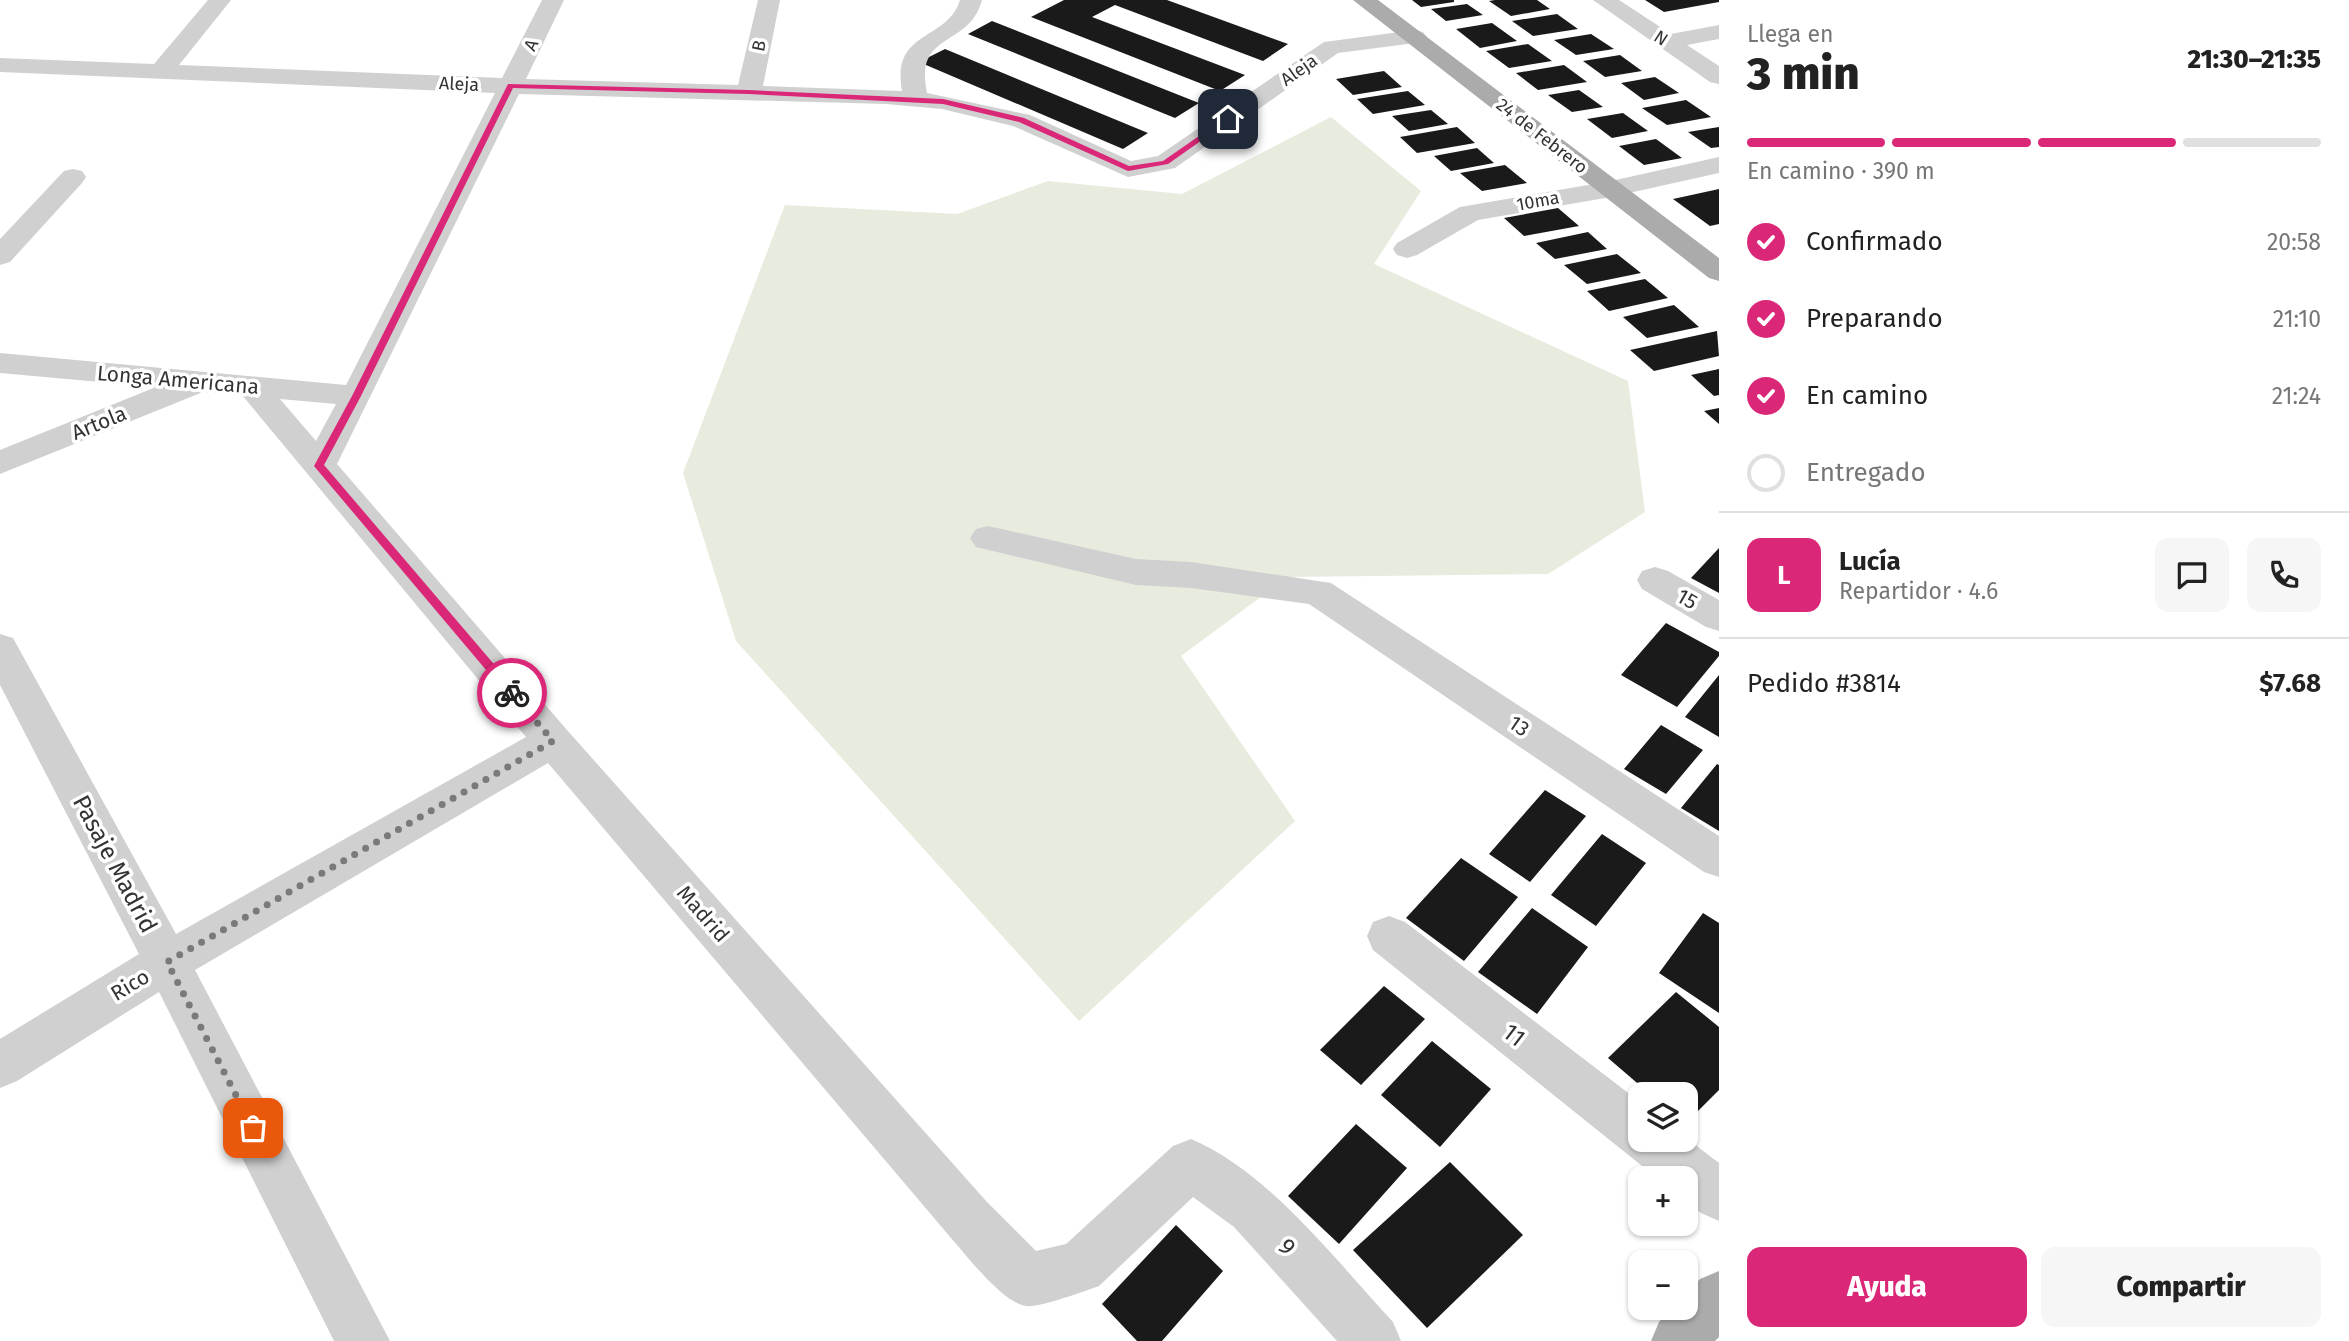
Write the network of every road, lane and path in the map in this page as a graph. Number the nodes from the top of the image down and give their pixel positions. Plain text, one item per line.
1 (220, 0) edge
2 (553, 0) edge
3 (769, 0) edge
4 (971, 0) edge
5 (1364, 0) edge
6 (1604, 0) edge
7 (1719, 32) edge
8 (1415, 37) junction
9 (1667, 42) junction
10 (0, 65) edge
11 (162, 70) junction
12 (1719, 77) edge
13 (511, 86) junction
14 (748, 92) junction
15 (916, 99) junction
16 (1719, 165) edge
17 (73, 177) dead end
18 (1611, 189) junction
19 (1407, 249) dead end
20 (0, 256) edge
21 (1719, 272) edge
22 (0, 363) edge
23 (198, 382) junction
24 (251, 386) junction
25 (356, 396) junction
26 (0, 463) edge
27 (318, 466) junction
28 (988, 538) dead end
29 (1655, 580) dead end
30 (1719, 617) edge
31 (0, 649) edge
32 (553, 741) junction
33 (1719, 859) edge
34 (1389, 936) dead end
35 (167, 962) junction
36 (0, 1065) edge
37 (1628, 1124) edge
38 (1664, 1152) edge
39 (1191, 1164) joint
40 (1719, 1195) edge
41 (1719, 1298) edge
42 (363, 1341) edge
43 (1374, 1341) edge
44 (1678, 1341) edge

1 - 11 street
2 - 13 street, A
3 - 14 street, B
4 - 15 street
5 - 8 main road, 24 de Febrero
6 - 9 street, N
7 - 9 street
8 - 15 street, Aleja
8 - 18 main road, 24 de Febrero
9 - 12 street, N
10 - 11 street, Aleja
11 - 13 street, Aleja
13 - 14 street, Aleja
13 - 25 street, A
14 - 15 street, Aleja
16 - 18 street, 10ma
17 - 20 street
18 - 19 street, 10ma
18 - 21 main road, 24 de Febrero
22 - 23 street, Longa Americana
23 - 24 street, Longa Americana
23 - 26 street, Artola
24 - 25 street, Longa Americana
24 - 27 street, Madrid
25 - 27 street, A
27 - 32 street, Madrid
28 - 33 street, 13
29 - 30 street, 15
31 - 35 street, Pasaje Madrid
32 - 35 street, Rico
32 - 39 street, Madrid
34 - 37 street, 11
35 - 36 street, Rico
35 - 42 street, Pasaje Madrid
38 - 40 street
39 - 43 street, 9
41 - 44 main road

